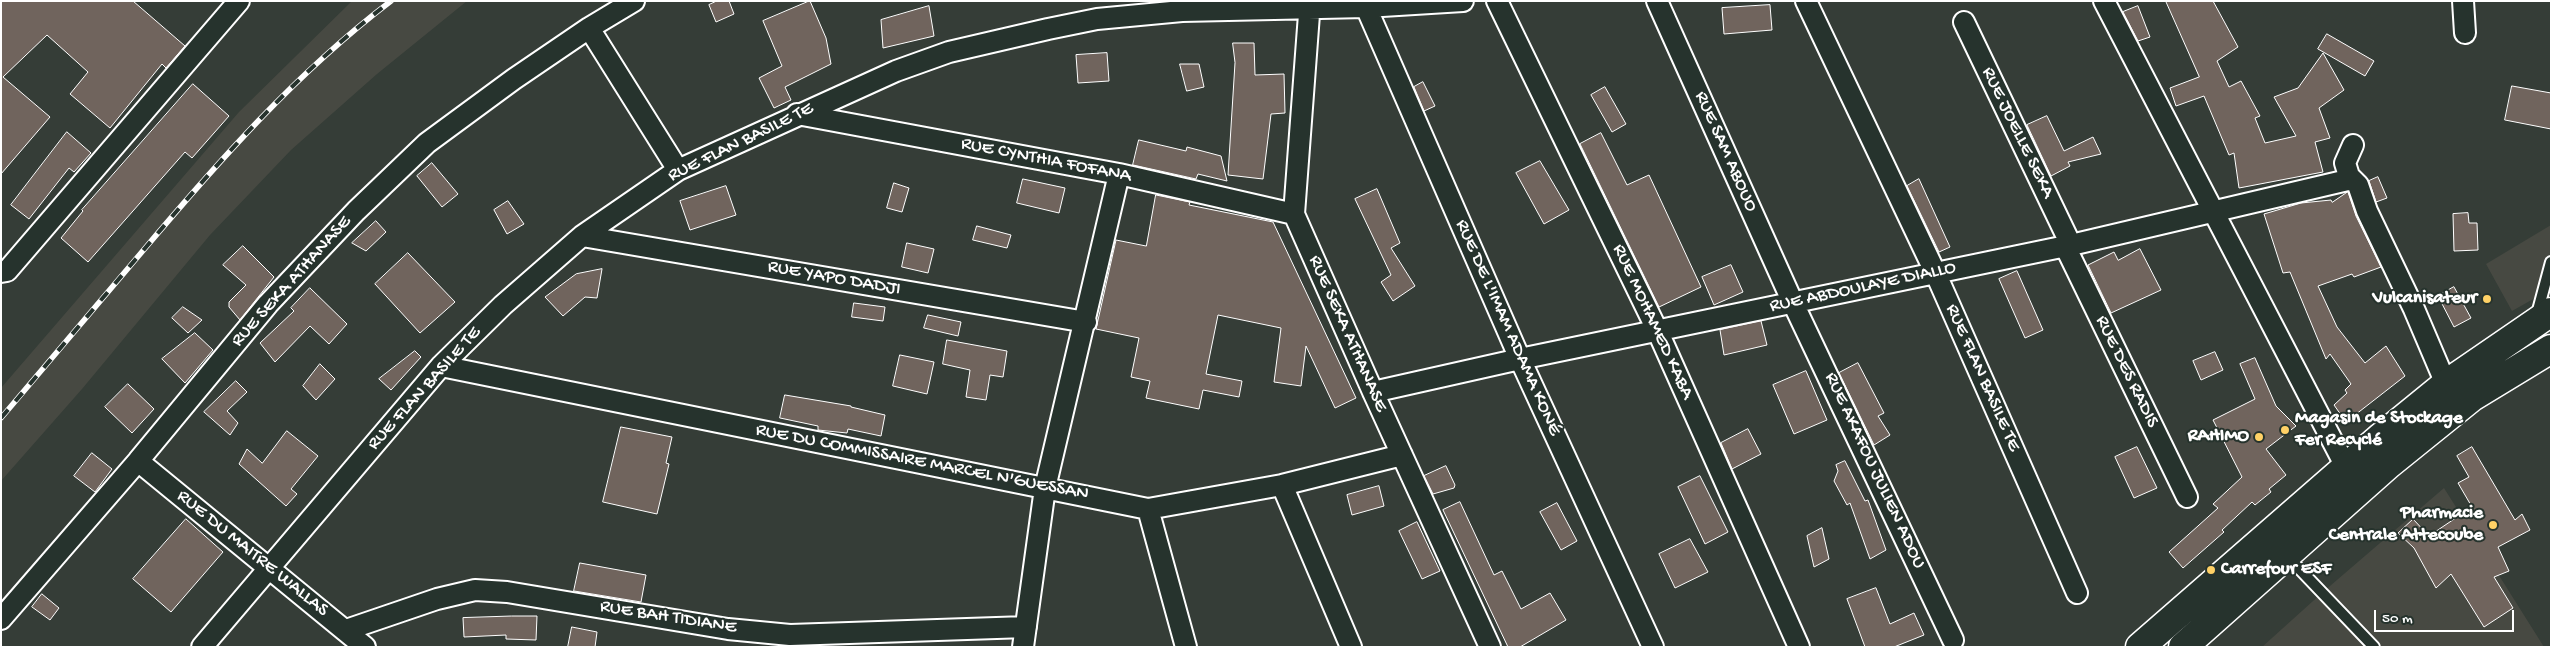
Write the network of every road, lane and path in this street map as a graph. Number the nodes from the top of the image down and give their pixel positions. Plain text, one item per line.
1 (239, 1) edge
2 (634, 1) edge
3 (1463, 1) edge
4 (1497, 1) edge
5 (1657, 1) edge
6 (1806, 1) edge
7 (2104, 1) edge
8 (2463, 1) edge
9 (1309, 5) edge
10 (1366, 8) junction
11 (1964, 22) dead end
12 (589, 28) junction
13 (2465, 33) dead end
14 (797, 114) junction
15 (2353, 145) dead end
16 (678, 170) junction
17 (1119, 174) junction
18 (2352, 179) junction
19 (2212, 212) junction
20 (1294, 214) junction
21 (582, 236) junction
22 (2068, 246) junction
23 (2551, 262) edge
24 (1, 272) edge
25 (1935, 272) junction
26 (1794, 303) junction
27 (2543, 317) edge
28 (1086, 322) junction
29 (1658, 332) junction
30 (2551, 349) edge
31 (1520, 359) junction
32 (441, 366) junction
33 (2446, 384) junction
34 (1372, 392) junction
35 (1402, 455) junction
36 (138, 461) junction
37 (2346, 467) junction
38 (1282, 485) junction
39 (1045, 488) junction
40 (2188, 497) dead end
41 (1148, 510) junction
42 (2287, 555) junction
43 (269, 568) junction
44 (2077, 593) dead end
45 (1, 619) edge
46 (346, 630) junction
47 (1024, 637) edge
48 (1953, 640) dead end
49 (202, 647) edge
50 (365, 647) edge
51 (1186, 647) edge
52 (1351, 647) edge
53 (1490, 647) edge
54 (1653, 647) edge
55 (1799, 647) edge
56 (2140, 647) edge
57 (2183, 647) edge
58 (2374, 647) edge

1 - 24 street
2 - 12 street, RUE SEKA ATHANASE
3 - 10 street, RUE FLAN BASILE TE
4 - 29 street, RUE MOHAMED KABA
5 - 26 street, RUE SAM ABOUO
6 - 25 street, RUE FLAN BASILE TE
7 - 19 street
8 - 13 street
9 - 10 street, RUE FLAN BASILE TE
9 - 14 street, RUE FLAN BASILE TE
9 - 20 street, RUE SEKA ATHANASE
10 - 31 street, RUE DE L'IMAM ADAMA KONÉ
11 - 22 street, RUE JOELLE SEKA
12 - 16 street
12 - 36 street, RUE SEKA ATHANASE
14 - 16 street, RUE FLAN BASILE TE
14 - 17 street, RUE CYNTHIA FOFANA
15 - 18 street
16 - 21 street, RUE FLAN BASILE TE
17 - 20 street, RUE CYNTHIA FOFANA
17 - 28 street
18 - 19 street, RUE ABDOULAYE DIALLO
18 - 33 street
19 - 22 street, RUE ABDOULAYE DIALLO
19 - 37 street
20 - 34 street, RUE SEKA ATHANASE
21 - 28 street, RUE YAPO DADJI
21 - 32 street, RUE FLAN BASILE TE
22 - 25 street, RUE ABDOULAYE DIALLO
22 - 40 street, RUE DES RADIS
23 - 27 lane
25 - 26 street, RUE ABDOULAYE DIALLO
25 - 44 street, RUE FLAN BASILE TE
26 - 29 street, RUE ABDOULAYE DIALLO
26 - 48 street, RUE AKAFOU JULIEN ADOU
27 - 33 main road
28 - 39 street
29 - 31 street, RUE ABDOULAYE DIALLO
29 - 55 street, RUE MOHAMED KABA
30 - 42 main road
31 - 34 street, RUE ABDOULAYE DIALLO
31 - 54 street, RUE DE L'IMAM ADAMA KONÉ
32 - 39 street, RUE DU COMMISSAIRE MARCEL N'GUESSAN
32 - 43 street, RUE FLAN BASILE TE
33 - 37 main road
34 - 35 street, RUE SEKA ATHANASE
35 - 38 street, RUE DU COMMISSAIRE MARCEL N'GUESSAN
35 - 53 street, RUE SEKA ATHANASE
36 - 43 street, RUE DU MAITRE WALLAS
36 - 45 street, RUE SEKA ATHANASE
37 - 56 main road
38 - 41 street, RUE DU COMMISSAIRE MARCEL N'GUESSAN
38 - 52 street
39 - 41 street, RUE DU COMMISSAIRE MARCEL N'GUESSAN
39 - 47 street
41 - 51 street
42 - 57 main road
42 - 58 lane
43 - 46 street, RUE DU MAITRE WALLAS
43 - 49 street, RUE FLAN BASILE TE
46 - 47 street, RUE BAH TIDIANE
46 - 50 street, RUE DU MAITRE WALLAS

